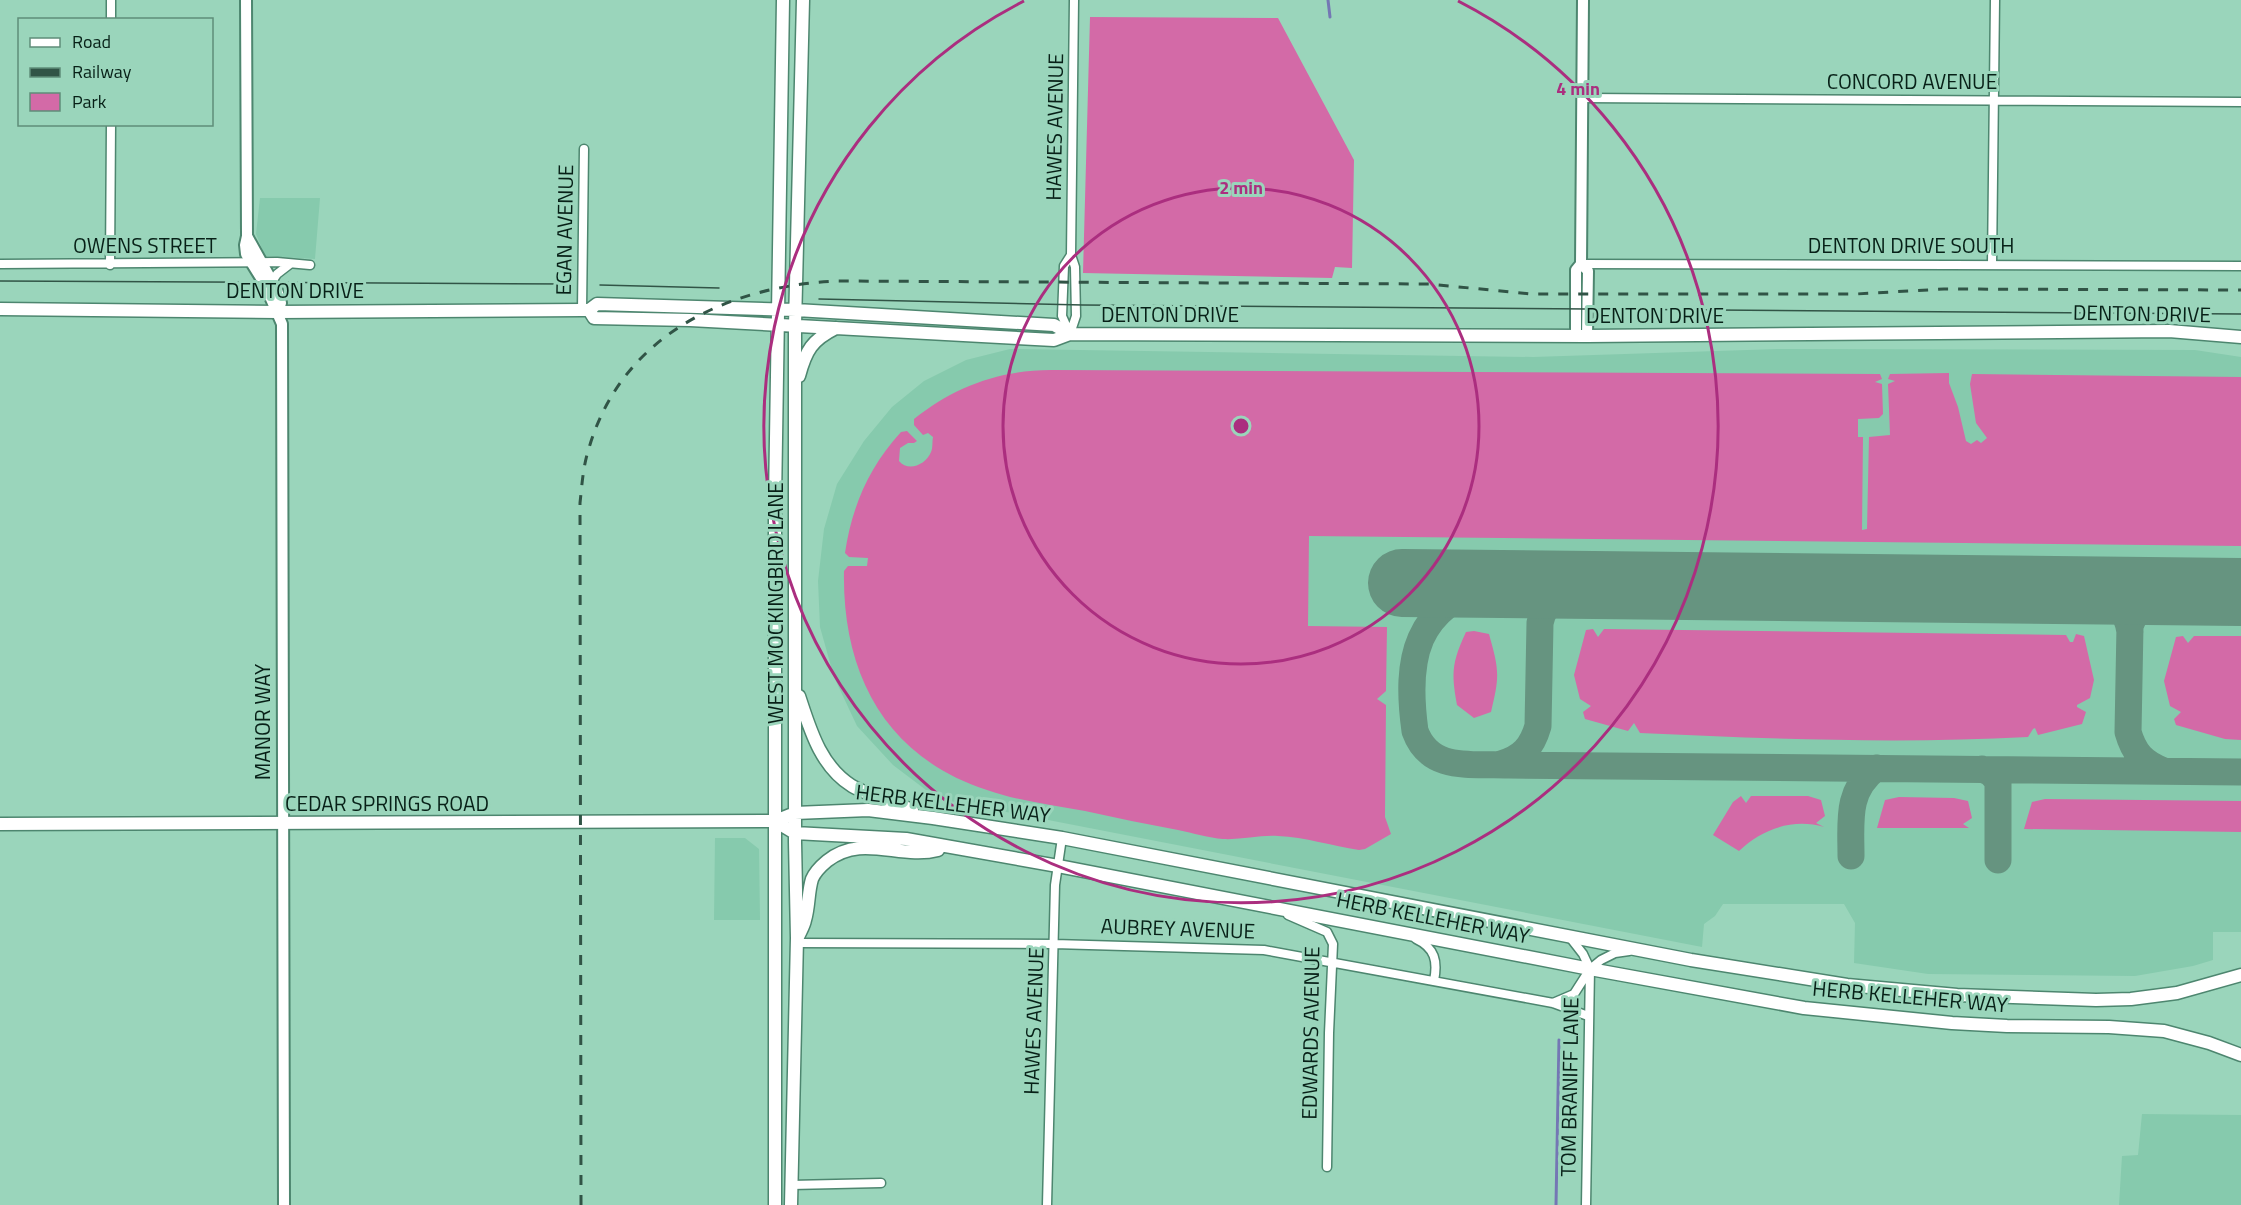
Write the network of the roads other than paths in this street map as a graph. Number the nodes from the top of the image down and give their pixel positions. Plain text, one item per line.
1 (111, 0) edge
2 (246, 0) edge
3 (783, 0) edge
4 (803, 0) edge
5 (1074, 0) edge
6 (1583, 0) edge
7 (1995, 0) edge
8 (111, 18) edge
9 (1582, 98) junction
10 (1993, 100) junction
11 (2241, 102) edge
12 (111, 126) edge
13 (800, 134) junction
14 (780, 135) junction
15 (584, 149) dead end
16 (1071, 255) junction
17 (255, 263) junction
18 (0, 264) edge
19 (290, 264) junction
20 (1581, 264) junction
21 (1992, 264) junction
22 (110, 265) junction
23 (310, 265) dead end
24 (2241, 266) edge
25 (273, 280) junction
26 (0, 309) edge
27 (586, 310) junction
28 (777, 310) junction
29 (796, 310) junction
30 (278, 312) junction
31 (777, 325) junction
32 (795, 325) junction
33 (837, 327) junction
34 (1070, 334) junction
35 (1581, 336) junction
36 (2241, 337) edge
37 (795, 392) junction
38 (775, 501) junction
39 (795, 503) junction
40 (796, 687) junction
41 (795, 813) junction
42 (933, 818) junction
43 (775, 821) junction
44 (0, 824) edge
45 (283, 824) junction
46 (795, 833) junction
47 (1062, 838) junction
48 (947, 847) junction
49 (1058, 866) junction
50 (1266, 906) junction
51 (1394, 930) junction
52 (1569, 936) junction
53 (797, 940) junction
54 (1054, 944) junction
55 (1638, 950) junction
56 (1331, 962) junction
57 (1590, 969) junction
58 (2241, 975) edge
59 (1434, 981) junction
60 (1553, 1003) junction
61 (1588, 1016) junction
62 (2241, 1054) edge
63 (776, 1072) junction
64 (793, 1072) junction
65 (1327, 1167) dead end
66 (881, 1183) dead end
67 (791, 1185) junction
68 (775, 1186) junction
69 (284, 1205) edge
70 (775, 1205) edge
71 (791, 1205) edge
72 (1047, 1205) edge
73 (1586, 1205) edge

1 - 8 street
2 - 17 street, MANOR WAY
3 - 14 main road, WEST MOCKINGBIRD LANE
4 - 13 main road, WEST MOCKINGBIRD LANE
5 - 16 street, HAWES AVENUE
6 - 9 street
7 - 10 street
9 - 10 street, CONCORD AVENUE
9 - 20 street
10 - 11 street, CONCORD AVENUE
10 - 21 street
12 - 22 street
13 - 14 main road
13 - 29 main road, WEST MOCKINGBIRD LANE
14 - 28 main road, WEST MOCKINGBIRD LANE
15 - 27 street, EGAN AVENUE
16 - 34 street, HAWES AVENUE
16 - 34 street, HAWES AVENUE
17 - 19 street, OWENS STREET
17 - 22 street, OWENS STREET
17 - 25 street, MANOR WAY
17 - 30 street, MANOR WAY
18 - 22 street, OWENS STREET
19 - 23 street, OWENS STREET
19 - 25 street
20 - 21 street, DENTON DRIVE SOUTH
20 - 35 street
21 - 24 street, DENTON DRIVE SOUTH
25 - 30 street, MANOR WAY
26 - 30 main road, DENTON DRIVE
27 - 28 main road, DENTON DRIVE
27 - 30 main road, DENTON DRIVE
27 - 31 main road, DENTON DRIVE
28 - 29 main road, DENTON DRIVE
28 - 31 main road, WEST MOCKINGBIRD LANE
29 - 32 main road, WEST MOCKINGBIRD LANE
29 - 34 main road, DENTON DRIVE
30 - 45 street, MANOR WAY
31 - 32 main road, DENTON DRIVE
31 - 38 main road, WEST MOCKINGBIRD LANE
32 - 33 main road, DENTON DRIVE
32 - 37 main road, WEST MOCKINGBIRD LANE
33 - 34 main road, DENTON DRIVE
33 - 37 main road
34 - 35 main road, DENTON DRIVE
35 - 36 main road, DENTON DRIVE
37 - 39 main road, WEST MOCKINGBIRD LANE
38 - 39 main road
38 - 43 main road, WEST MOCKINGBIRD LANE
39 - 40 main road, WEST MOCKINGBIRD LANE
40 - 41 main road, WEST MOCKINGBIRD LANE
40 - 42 main road
41 - 42 main road, HERB KELLEHER WAY
41 - 43 main road, HERB KELLEHER WAY
41 - 46 main road, WEST MOCKINGBIRD LANE
42 - 47 main road, HERB KELLEHER WAY
43 - 45 main road, CEDAR SPRINGS ROAD
43 - 46 main road, HERB KELLEHER WAY
43 - 63 main road, WEST MOCKINGBIRD LANE
44 - 45 main road, CEDAR SPRINGS ROAD
45 - 69 street, MANOR WAY
46 - 48 main road, HERB KELLEHER WAY
46 - 53 main road, WEST MOCKINGBIRD LANE
47 - 49 street, HAWES AVENUE
47 - 52 main road, HERB KELLEHER WAY
48 - 49 main road, HERB KELLEHER WAY
48 - 53 main road
49 - 50 main road, HERB KELLEHER WAY
49 - 54 street, HAWES AVENUE
50 - 51 main road, HERB KELLEHER WAY
50 - 56 street, EDWARDS AVENUE
51 - 57 main road, HERB KELLEHER WAY
51 - 59 street
52 - 55 main road, HERB KELLEHER WAY
52 - 57 street, TOM BRANIFF LANE
53 - 54 street, AUBREY AVENUE
53 - 64 main road, WEST MOCKINGBIRD LANE
54 - 56 street, AUBREY AVENUE
54 - 72 street, HAWES AVENUE
55 - 57 street, TOM BRANIFF LANE
55 - 58 main road, HERB KELLEHER WAY
56 - 59 street, AUBREY AVENUE
56 - 65 street, EDWARDS AVENUE
57 - 60 street
57 - 61 street, TOM BRANIFF LANE
57 - 62 main road, HERB KELLEHER WAY
59 - 60 street, AUBREY AVENUE
60 - 61 street, AUBREY AVENUE
61 - 73 street, TOM BRANIFF LANE
63 - 64 main road
63 - 68 main road, WEST MOCKINGBIRD LANE
64 - 67 main road, WEST MOCKINGBIRD LANE
66 - 67 street
67 - 68 main road
67 - 71 main road, WEST MOCKINGBIRD LANE
68 - 70 main road, WEST MOCKINGBIRD LANE

